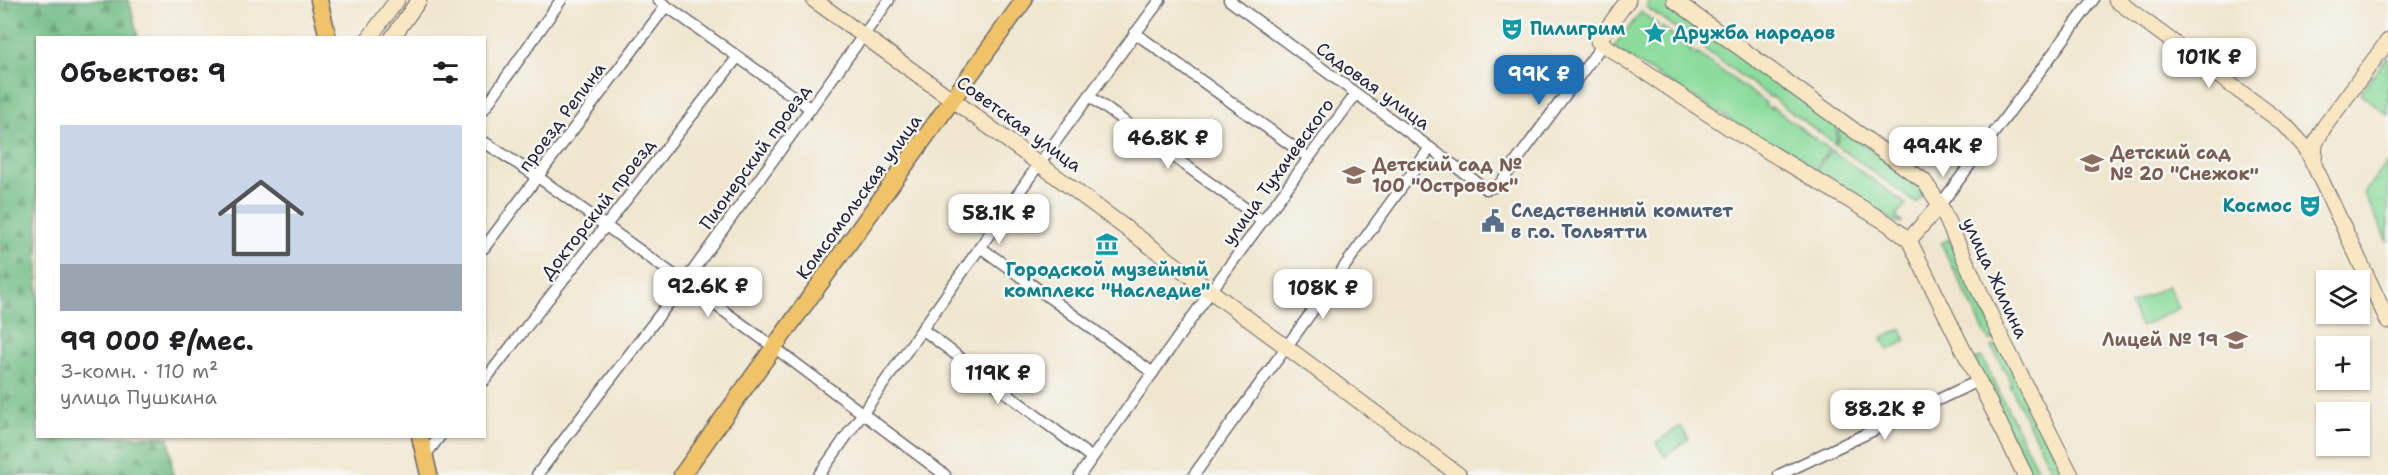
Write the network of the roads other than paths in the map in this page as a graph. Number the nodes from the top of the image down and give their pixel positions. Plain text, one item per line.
1 (320, 0) edge
2 (396, 0) edge
3 (419, 0) edge
4 (561, 0) edge
5 (814, 0) edge
6 (889, 0) edge
7 (1024, 0) edge
8 (1160, 0) edge
9 (1229, 0) edge
10 (1628, 0) edge
11 (1674, 0) edge
12 (2093, 0) edge
13 (2116, 0) edge
14 (662, 3) edge
15 (1135, 33) junction
16 (328, 36) edge
17 (370, 36) edge
18 (393, 36) edge
19 (864, 36) junction
20 (2388, 41) edge
21 (1600, 42) junction
22 (737, 58) junction
23 (1356, 94) junction
24 (1089, 96) junction
25 (953, 100) junction
26 (486, 106) edge
27 (811, 109) junction
28 (486, 143) edge
29 (1430, 148) junction
30 (1309, 158) junction
31 (1039, 164) junction
32 (2315, 167) junction
33 (538, 177) junction
34 (1940, 205) junction
35 (1263, 221) junction
36 (606, 228) junction
37 (1909, 240) junction
38 (486, 245) edge
39 (980, 247) junction
40 (684, 283) junction
41 (1211, 291) junction
42 (2388, 321) edge
43 (922, 329) junction
44 (1286, 347) junction
45 (775, 348) junction
46 (1153, 373) junction
47 (486, 378) edge
48 (1978, 381) junction
49 (862, 414) junction
50 (420, 438) edge
51 (438, 438) edge
52 (424, 457) junction
53 (1092, 458) junction
54 (429, 475) edge
55 (537, 475) edge
56 (682, 475) edge
57 (819, 475) edge
58 (945, 475) edge
59 (1080, 475) edge
60 (1194, 475) edge
61 (1459, 475) edge
62 (1779, 475) edge
63 (2025, 475) edge
64 (2071, 475) edge

1 - 16 main road
2 - 17 main road
3 - 18 main road
4 - 26 street
5 - 19 main road, Советская улица
6 - 19 street, Пионерский проезд
7 - 25 main road, Комсомольская улица
8 - 15 street
9 - 23 street, Садовая улица
10 - 21 main road
11 - 34 main road, улица Жилина
12 - 34 street
13 - 32 main road
14 - 22 street
14 - 33 street, проезд Репина
15 - 24 street
15 - 30 street
19 - 25 main road, Советская улица
19 - 27 street, Пионерский проезд
20 - 32 main road
21 - 29 street, Садовая улица
21 - 37 main road
22 - 27 street
22 - 36 street, Докторский проезд
23 - 29 street, Садовая улица
23 - 30 street, улица Тухачевского
24 - 31 street
24 - 35 street
25 - 31 main road, Советская улица
25 - 45 main road, Комсомольская улица
27 - 40 street, Пионерский проезд
28 - 33 street
29 - 44 street
30 - 35 street, улица Тухачевского
31 - 39 street
31 - 41 main road, Советская улица
32 - 42 main road
33 - 36 street
33 - 38 street, проезд Репина
34 - 37 main road
34 - 64 main road, улица Жилина
35 - 41 street, улица Тухачевского
36 - 40 street
36 - 47 street, Докторский проезд
37 - 48 main road
39 - 43 street
39 - 46 street
40 - 45 street
40 - 55 street, Пионерский проезд
41 - 44 main road, Советская улица
41 - 46 street, улица Тухачевского
43 - 49 street
43 - 53 street
44 - 60 street
44 - 61 main road, Советская улица
45 - 49 street
45 - 56 main road, Комсомольская улица
46 - 53 street, улица Тухачевского
48 - 62 street
48 - 63 main road
49 - 57 street
49 - 58 street
50 - 52 main road
51 - 52 street
52 - 54 main road
53 - 59 street, улица Тухачевского

